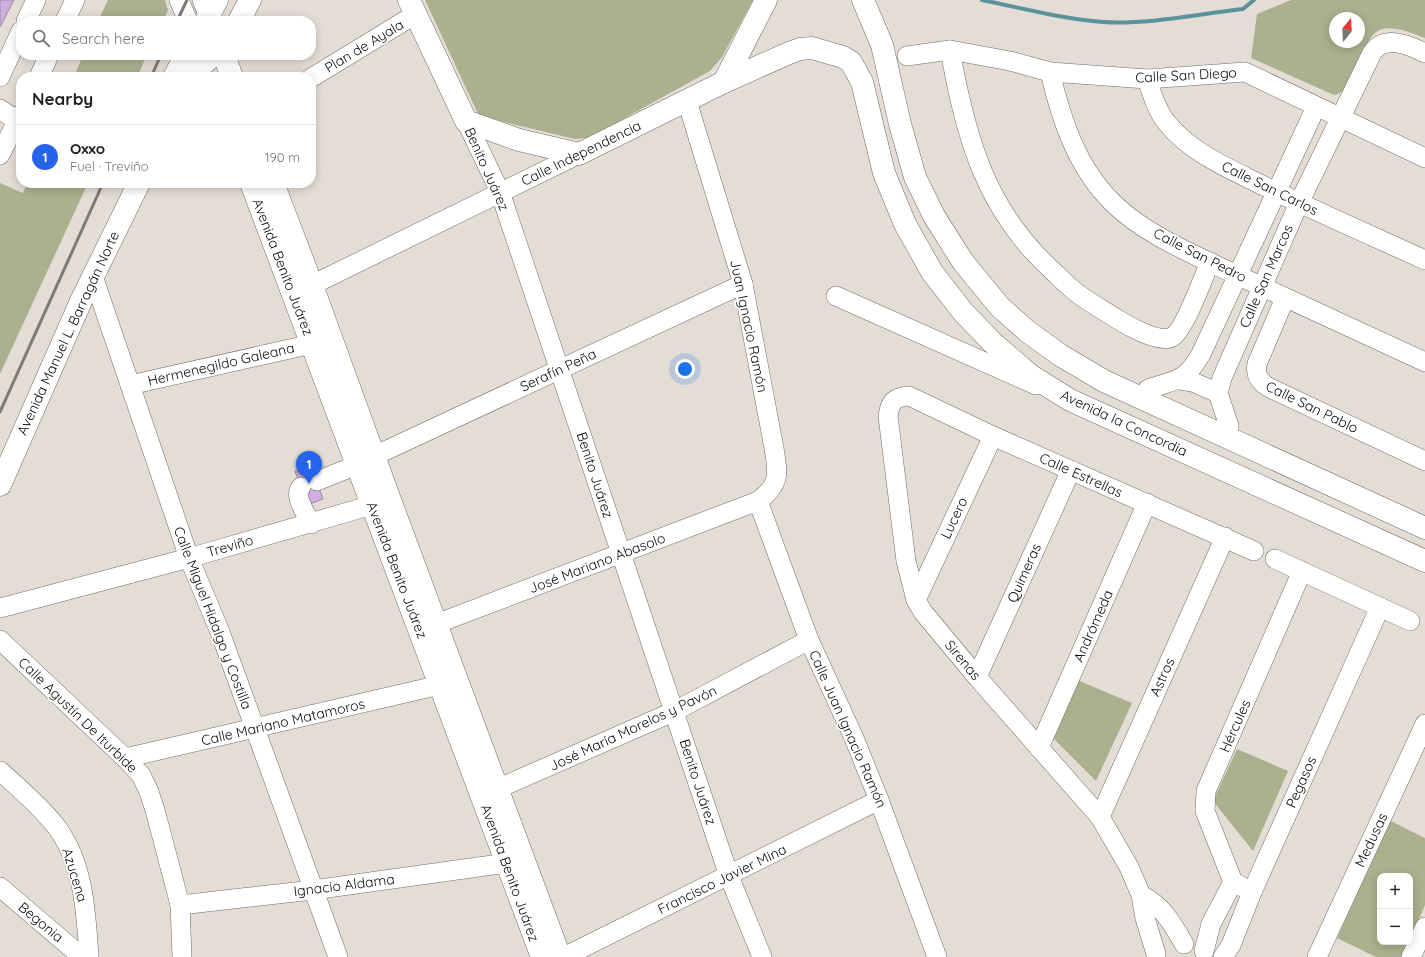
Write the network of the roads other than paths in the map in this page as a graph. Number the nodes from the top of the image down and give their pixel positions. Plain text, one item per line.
1 (36, 0) edge
2 (75, 0) edge
3 (180, 0) edge
4 (250, 0) edge
5 (766, 0) edge
6 (863, 0) edge
7 (413, 7) edge
8 (28, 16) edge
9 (67, 16) edge
10 (186, 16) edge
11 (242, 16) edge
12 (16, 42) edge
13 (882, 45) junction
14 (950, 50) junction
15 (1425, 53) edge
16 (907, 56) dead end
17 (47, 60) edge
18 (226, 60) edge
19 (851, 62) junction
20 (201, 64) edge
21 (41, 72) edge
22 (184, 72) edge
23 (230, 72) edge
24 (1050, 72) junction
25 (316, 75) edge
26 (0, 77) edge
27 (1147, 80) junction
28 (724, 82) junction
29 (687, 101) junction
30 (1316, 107) junction
31 (0, 109) edge
32 (16, 117) edge
33 (1340, 118) junction
34 (466, 122) junction
35 (16, 124) edge
36 (579, 154) junction
37 (0, 155) edge
38 (1425, 158) edge
39 (121, 188) edge
40 (137, 188) edge
41 (253, 188) edge
42 (275, 188) edge
43 (1275, 191) junction
44 (500, 192) junction
45 (1299, 203) junction
46 (1425, 260) edge
47 (1210, 262) junction
48 (1237, 274) junction
49 (93, 276) junction
50 (743, 284) junction
51 (312, 285) junction
52 (1262, 286) junction
53 (836, 296) dead end
54 (1285, 298) junction
55 (1223, 305) junction
56 (1248, 315) junction
57 (1209, 337) junction
58 (312, 344) junction
59 (1235, 347) junction
60 (1425, 362) edge
61 (560, 368) junction
62 (1180, 380) junction
63 (130, 385) junction
64 (1218, 393) junction
65 (909, 396) joint
66 (1070, 400) junction
67 (1143, 400) junction
68 (1131, 427) junction
69 (993, 436) junction
70 (1225, 436) junction
71 (0, 448) edge
72 (366, 461) junction
73 (1425, 461) edge
74 (1213, 463) junction
75 (1071, 470) junction
76 (0, 485) edge
77 (758, 501) junction
78 (381, 503) junction
79 (1147, 504) junction
80 (311, 524) junction
81 (1425, 528) edge
82 (1225, 537) junction
83 (1254, 551) dead end
84 (620, 554) junction
85 (189, 558) junction
86 (1275, 559) dead end
87 (1425, 561) edge
88 (1302, 572) junction
89 (916, 600) junction
90 (1380, 607) junction
91 (0, 608) edge
92 (1410, 621) dead end
93 (436, 624) junction
94 (0, 640) edge
95 (809, 640) junction
96 (977, 677) junction
97 (440, 685) junction
98 (675, 711) junction
99 (1425, 724) edge
100 (255, 729) junction
101 (1039, 748) junction
102 (125, 758) junction
103 (0, 771) edge
104 (497, 789) junction
105 (879, 800) junction
106 (1100, 817) junction
107 (507, 863) junction
108 (729, 876) junction
109 (1233, 882) junction
110 (0, 887) edge
111 (313, 890) junction
112 (1252, 892) junction
113 (1141, 894) junction
114 (180, 905) junction
115 (1425, 927) edge
116 (1184, 944) junction
117 (1207, 954) edge
118 (1155, 956) edge
119 (82, 957) edge
120 (89, 957) edge
121 (182, 957) edge
122 (338, 957) edge
123 (542, 957) edge
124 (560, 957) edge
125 (564, 957) edge
126 (762, 957) edge
127 (938, 957) edge
128 (1223, 957) edge
129 (1317, 957) edge
130 (1411, 957) edge

1 - 8 street
2 - 9 street
3 - 10 street
4 - 11 main road
5 - 28 main road
6 - 13 main road, Avenida la Concordia
7 - 25 street, Plan de Ayala
7 - 34 main road, Benito Juárez
12 - 26 street
13 - 19 main road
13 - 67 main road, Avenida la Concordia
14 - 16 street, Calle San Diego
14 - 24 street, Calle San Diego
14 - 47 street
15 - 33 street, Calle San Marcos
17 - 21 street
18 - 23 main road
19 - 28 main road, Calle Independencia
19 - 66 main road, Avenida la Concordia
20 - 22 main road
24 - 27 street, Calle San Diego
24 - 47 street, Calle San Pedro
27 - 30 street, Calle San Diego
27 - 43 street, Calle San Carlos
28 - 29 main road, Calle Independencia
29 - 36 main road, Calle Independencia
29 - 50 street, Juan Ignacio Ramón
30 - 33 street, Calle San Diego
30 - 43 street, Calle San Marcos
31 - 32 street
33 - 38 street, Calle San Diego
33 - 45 street, Calle San Marcos
34 - 36 main road
34 - 44 street, Benito Juárez
35 - 37 street
36 - 44 street, Calle Independencia
39 - 71 main road, Avenida Manuel L. Barragán Norte
40 - 49 main road, Avenida Manuel L. Barragán Norte
41 - 58 main road, Avenida Benito Juárez
42 - 51 main road, Avenida Benito Juárez
43 - 45 street, Calle San Carlos
43 - 48 street, Calle San Marcos
44 - 51 street, Calle Independencia
44 - 61 street, Benito Juárez
45 - 46 street, Calle San Carlos
45 - 52 street, Calle San Marcos
47 - 48 street, Calle San Pedro
48 - 52 street, Calle San Pedro
48 - 55 street, Calle San Marcos
49 - 63 street, Calle Miguel Hidalgo y Costilla
49 - 76 main road, Avenida Manuel L. Barragán Norte
50 - 61 street, Serafín Peña
50 - 77 street, Juan Ignacio Ramón
51 - 72 main road, Avenida Benito Juárez
52 - 54 street, Calle San Pedro
52 - 56 street, Calle San Marcos
53 - 66 street
54 - 60 street, Calle San Pedro
54 - 73 street, Calle San Pablo
55 - 56 street
55 - 57 street, Calle San Marcos
56 - 59 street, Calle San Marcos
57 - 59 street
57 - 62 street, Calle San Marcos
58 - 63 street, Hermenegildo Galeana
58 - 72 main road, Avenida Benito Juárez
59 - 64 street, Calle San Marcos
61 - 72 street, Serafín Peña
61 - 84 street, Benito Juárez
62 - 64 street, Calle San Marcos
62 - 67 street, Calle San Marcos
63 - 85 street, Calle Miguel Hidalgo y Costilla
64 - 70 street
65 - 69 street, Calle Estrellas
65 - 89 street, Sirenas
66 - 68 main road, Avenida la Concordia
67 - 68 main road
67 - 70 main road, Avenida la Concordia
68 - 74 main road, Avenida la Concordia
69 - 75 street, Calle Estrellas
69 - 89 street, Lucero
70 - 74 main road
70 - 81 main road, Avenida la Concordia
72 - 78 main road, Avenida Benito Juárez
72 - 80 street, Serafín Peña
74 - 87 main road, Avenida la Concordia
75 - 79 street, Calle Estrellas
75 - 96 street, Quimeras
77 - 84 street, José Mariano Abasolo
77 - 95 street, Calle Juan Ignacio Ramón
78 - 80 street, Treviño
78 - 93 main road, Avenida Benito Juárez
78 - 97 main road, Avenida Benito Juárez
79 - 82 street, Calle Estrellas
79 - 101 street, Andrómeda
80 - 85 street, Treviño
82 - 83 street, Calle Estrellas
82 - 106 street, Astros
84 - 93 street, José Mariano Abasolo
84 - 98 street, Benito Juárez
85 - 91 street, Treviño
85 - 100 street, Calle Miguel Hidalgo y Costilla
86 - 88 street
88 - 90 street
88 - 109 street, Hércules
89 - 96 street, Sirenas
90 - 92 street
90 - 112 street, Pegasos
93 - 104 main road, Avenida Benito Juárez
94 - 102 street, Calle Agustín De Iturbide
95 - 98 street, José María Morelos y Pavón
95 - 105 street, Calle Juan Ignacio Ramón
96 - 101 street, Sirenas
97 - 100 street, Calle Mariano Matamoros
97 - 107 main road, Avenida Benito Juárez
98 - 104 street, José María Morelos y Pavón
98 - 108 street, Benito Juárez
99 - 129 street, Medusas
100 - 102 street, Calle Mariano Matamoros
100 - 111 street, Calle Miguel Hidalgo y Costilla
101 - 106 street, Sirenas
102 - 114 street, Calle Agustín De Iturbide
103 - 120 street, Azucena
104 - 124 main road, Avenida Benito Juárez
105 - 108 street, Francisco Javier Mina
105 - 127 street, Calle Juan Ignacio Ramón
106 - 113 street, Sirenas
107 - 111 street, Ignacio Aldama
107 - 123 main road, Avenida Benito Juárez
108 - 125 street, Francisco Javier Mina
108 - 126 street, Benito Juárez
109 - 112 street
109 - 117 street
110 - 119 street, Begonia
111 - 114 street, Ignacio Aldama
111 - 122 street, Calle Miguel Hidalgo y Costilla
112 - 128 street, Pegasos
113 - 116 street
113 - 118 street, Sirenas
114 - 121 street, Calle Agustín De Iturbide
115 - 130 street
116 - 117 street
116 - 118 street

